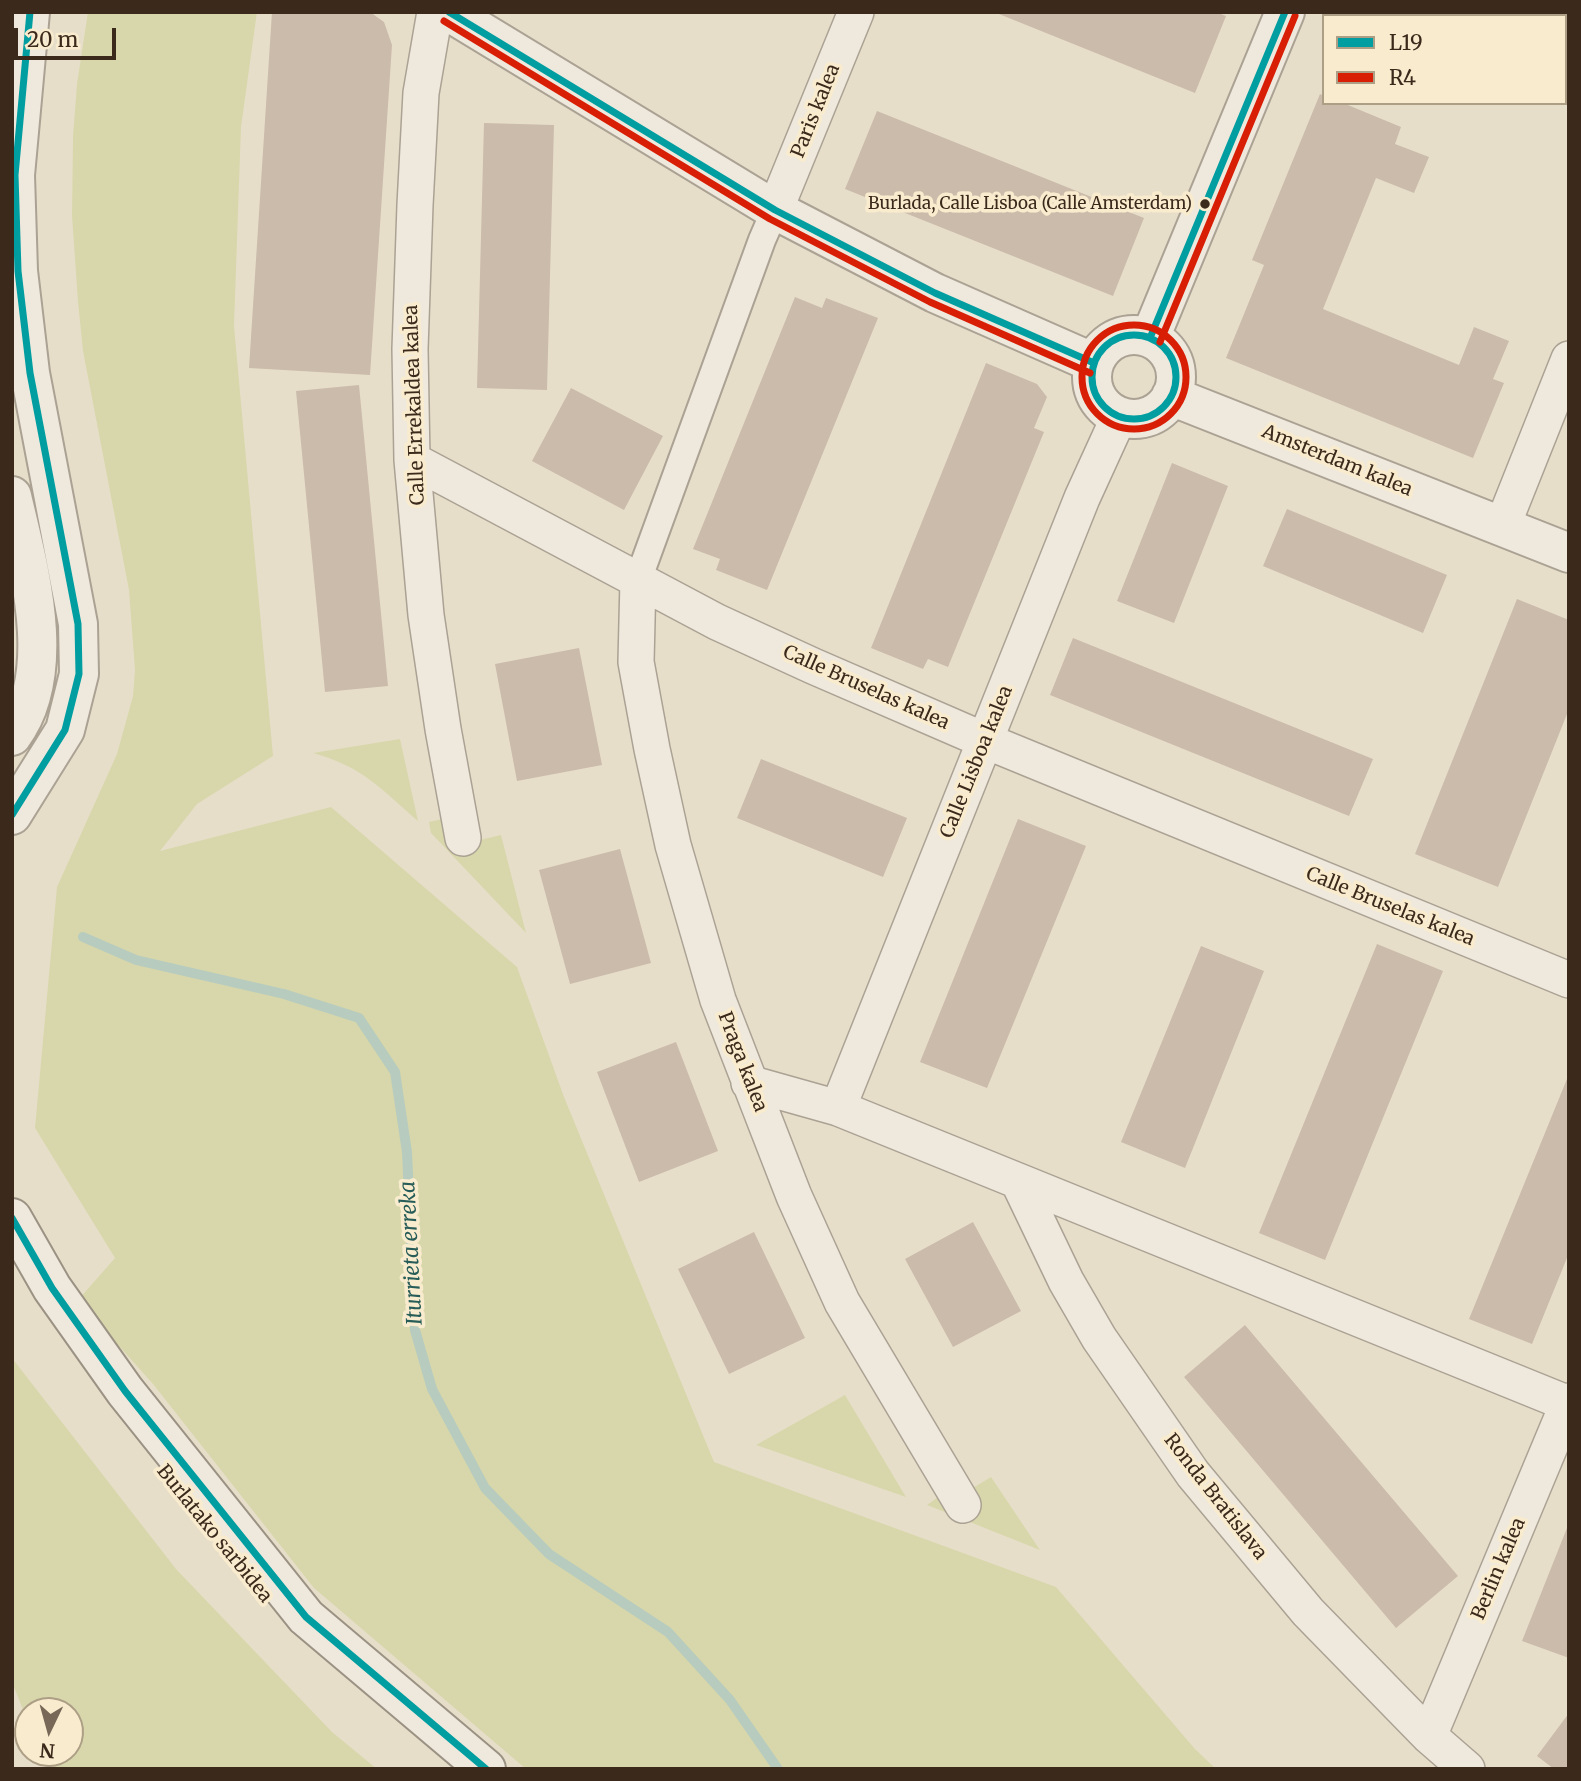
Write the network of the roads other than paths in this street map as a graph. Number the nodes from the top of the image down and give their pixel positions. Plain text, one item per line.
1 (30, 12) edge
2 (435, 12) edge
3 (449, 12) edge
4 (856, 12) edge
5 (1285, 12) edge
6 (775, 210) junction
7 (1150, 338) junction
8 (1569, 359) edge
9 (1094, 363) junction
10 (1171, 396) junction
11 (1119, 416) junction
12 (412, 460) junction
13 (12, 496) edge
14 (1502, 527) junction
15 (1569, 553) edge
16 (638, 580) junction
17 (12, 736) edge
18 (986, 741) junction
19 (12, 815) edge
20 (463, 838) dead end
21 (1569, 980) edge
22 (749, 1083) junction
23 (838, 1108) junction
24 (1019, 1183) junction
25 (12, 1218) edge
26 (12, 1272) edge
27 (1568, 1403) edge
28 (963, 1505) dead end
29 (1429, 1737) junction
30 (447, 1769) edge
31 (486, 1769) edge
32 (1467, 1769) edge

1 - 19 street
2 - 12 street, Calle Errekaldea kalea
3 - 6 street
4 - 6 street, Paris kalea
5 - 7 street
6 - 9 street
6 - 16 street
7 - 9 street
7 - 10 street
8 - 14 street
9 - 11 street
10 - 11 street
10 - 14 street, Amsterdam kalea
11 - 18 street, Calle Lisboa kalea
12 - 16 street, Calle Bruselas kalea
12 - 20 street, Calle Errekaldea kalea
13 - 17 street
14 - 15 street, Amsterdam kalea
16 - 18 street, Calle Bruselas kalea
16 - 22 street, Praga kalea
18 - 21 street, Calle Bruselas kalea
18 - 23 street, Calle Lisboa kalea
22 - 23 street
22 - 28 street, Praga kalea
23 - 24 street
24 - 27 street
24 - 29 street, Ronda Bratislava
25 - 31 street, Burlatako sarbidea
26 - 30 street, Burlatako sarbidea
27 - 29 street, Berlin kalea
29 - 32 street, Ronda Bratislava

